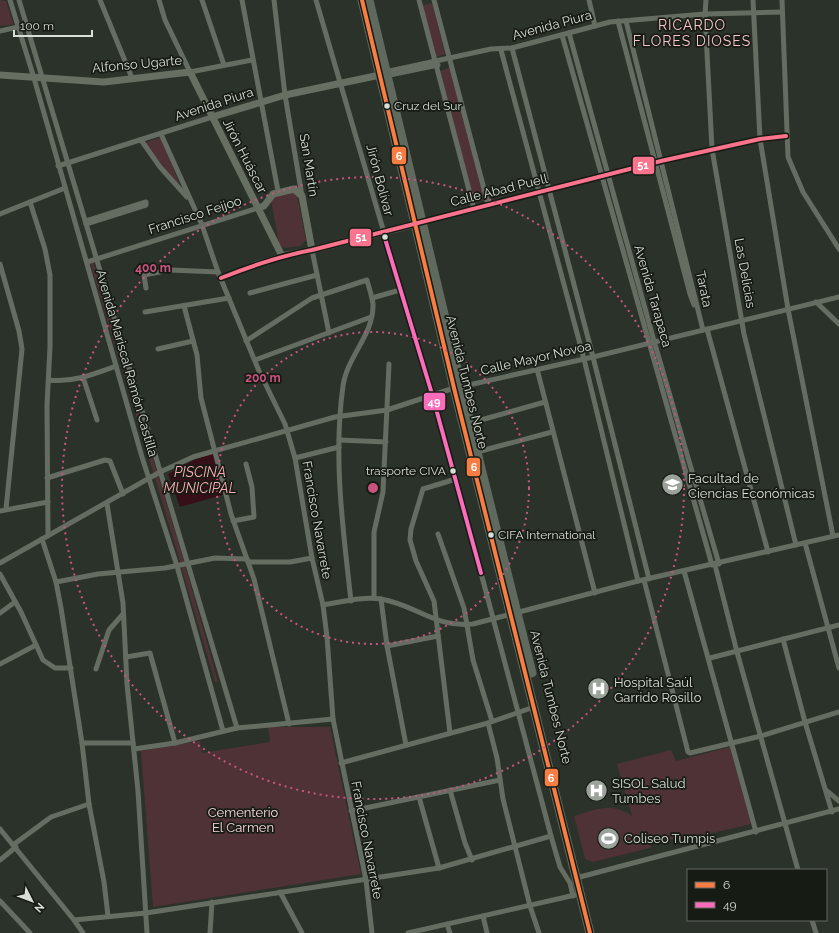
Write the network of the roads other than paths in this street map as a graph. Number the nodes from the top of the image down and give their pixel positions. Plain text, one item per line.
1 (10, 0) edge
2 (19, 0) edge
3 (100, 0) edge
4 (159, 0) edge
5 (202, 0) edge
6 (242, 0) edge
7 (274, 0) edge
8 (316, 0) edge
9 (362, 0) edge
10 (369, 0) edge
11 (419, 0) edge
12 (434, 0) edge
13 (589, 0) edge
14 (706, 0) edge
15 (753, 0) edge
16 (782, 0) edge
17 (782, 12) junction
18 (752, 13) junction
19 (705, 14) junction
20 (626, 21) junction
21 (618, 22) junction
22 (595, 26) junction
23 (18, 27) junction
24 (0, 31) edge
25 (569, 33) junction
26 (562, 35) junction
27 (512, 48) junction
28 (501, 50) junction
29 (450, 59) junction
30 (252, 60) junction
31 (435, 63) junction
32 (224, 65) junction
33 (190, 72) junction
34 (385, 74) junction
35 (0, 75) edge
36 (34, 78) junction
37 (44, 78) junction
38 (132, 78) junction
39 (342, 84) junction
40 (285, 95) junction
41 (260, 102) junction
42 (212, 117) junction
43 (161, 134) junction
44 (786, 136) junction
45 (760, 139) junction
46 (141, 140) junction
47 (712, 149) junction
48 (662, 161) junction
49 (68, 163) junction
50 (654, 163) junction
51 (58, 166) junction
52 (608, 175) junction
53 (602, 176) junction
54 (65, 188) junction
55 (550, 190) junction
56 (278, 191) junction
57 (539, 192) junction
58 (302, 196) junction
59 (191, 201) junction
60 (30, 202) junction
61 (488, 204) junction
62 (258, 208) junction
63 (474, 209) junction
64 (0, 214) edge
65 (86, 222) junction
66 (419, 223) junction
67 (202, 225) junction
68 (383, 232) junction
69 (839, 249) edge
70 (312, 250) junction
71 (282, 256) junction
72 (96, 260) junction
73 (87, 262) junction
74 (0, 264) edge
75 (218, 272) junction
76 (317, 275) junction
77 (221, 278) junction
78 (146, 288) dead end
79 (400, 290) junction
80 (250, 293) dead end
81 (322, 294) junction
82 (839, 297) edge
83 (229, 298) junction
84 (372, 298) junction
85 (816, 302) junction
86 (184, 306) junction
87 (788, 309) junction
88 (145, 312) dead end
89 (699, 315) junction
90 (371, 317) junction
91 (742, 320) junction
92 (839, 324) edge
93 (705, 329) junction
94 (330, 333) junction
95 (193, 341) junction
96 (246, 341) junction
97 (654, 341) junction
98 (648, 343) junction
99 (158, 349) dead end
100 (593, 357) junction
101 (584, 359) junction
102 (254, 360) junction
103 (389, 364) dead end
104 (116, 366) junction
105 (537, 369) junction
106 (83, 377) junction
107 (49, 380) junction
108 (458, 387) junction
109 (432, 394) junction
110 (545, 402) junction
111 (387, 410) junction
112 (341, 417) junction
113 (97, 420) dead end
114 (470, 423) junction
115 (288, 431) junction
116 (552, 432) junction
117 (339, 440) junction
118 (386, 442) junction
119 (339, 447) junction
120 (215, 450) junction
121 (477, 452) junction
122 (295, 458) junction
123 (246, 464) dead end
124 (160, 472) junction
125 (47, 478) junction
126 (150, 478) junction
127 (456, 479) junction
128 (123, 494) junction
129 (48, 502) junction
130 (107, 504) junction
131 (3, 510) edge
132 (234, 521) junction
133 (438, 534) dead end
134 (836, 535) edge
135 (48, 536) junction
136 (42, 539) junction
137 (805, 543) junction
138 (796, 545) junction
139 (768, 552) junction
140 (312, 558) junction
141 (247, 560) junction
142 (0, 563) edge
143 (188, 563) junction
144 (716, 565) junction
145 (177, 566) junction
146 (684, 571) junction
147 (119, 572) junction
148 (0, 574) edge
149 (644, 580) junction
150 (56, 582) junction
151 (595, 593) junction
152 (374, 598) junction
153 (381, 599) junction
154 (351, 600) junction
155 (15, 602) junction
156 (323, 604) junction
157 (0, 613) edge
158 (514, 613) junction
159 (123, 614) junction
160 (493, 618) junction
161 (437, 621) junction
162 (466, 624) junction
163 (839, 625) edge
164 (828, 628) junction
165 (438, 636) junction
166 (783, 639) junction
167 (36, 645) junction
168 (387, 646) junction
169 (737, 652) junction
170 (126, 657) junction
171 (710, 658) junction
172 (0, 664) edge
173 (71, 668) junction
174 (839, 668) edge
175 (96, 669) dead end
176 (534, 707) junction
177 (518, 712) junction
178 (839, 712) edge
179 (333, 719) junction
180 (490, 722) junction
181 (805, 722) junction
182 (289, 724) junction
183 (237, 728) junction
184 (223, 731) junction
185 (450, 733) junction
186 (761, 736) junction
187 (82, 743) junction
188 (133, 743) junction
189 (175, 743) junction
190 (732, 744) junction
191 (406, 746) junction
192 (134, 749) junction
193 (342, 763) junction
194 (500, 780) junction
195 (450, 790) junction
196 (826, 791) junction
197 (419, 797) junction
198 (839, 800) edge
199 (89, 804) junction
200 (839, 809) edge
201 (351, 811) junction
202 (832, 812) junction
203 (786, 824) junction
204 (0, 828) edge
205 (756, 832) junction
206 (551, 836) junction
207 (14, 846) junction
208 (515, 847) junction
209 (0, 860) edge
210 (472, 860) junction
211 (439, 868) junction
212 (798, 869) edge
213 (579, 877) junction
214 (366, 880) junction
215 (280, 892) junction
216 (577, 895) junction
217 (0, 901) edge
218 (212, 902) junction
219 (530, 906) junction
220 (146, 913) junction
221 (108, 916) junction
222 (483, 916) junction
223 (74, 920) junction
224 (812, 921) edge
225 (447, 924) junction
226 (30, 933) edge
227 (83, 933) edge
228 (147, 933) edge
229 (210, 933) edge
230 (302, 933) edge
231 (372, 933) edge
232 (408, 933) edge
233 (450, 933) edge
234 (487, 933) edge
235 (539, 933) edge
236 (590, 933) edge
237 (596, 933) edge
238 (816, 933) edge

1 - 23 street, Avenida Mariscal Ramón Castilla
2 - 37 street, Avenida Mariscal Ramón Castilla
3 - 38 street
4 - 33 street, Jirón Huáscar
5 - 32 street
6 - 30 street
7 - 40 street, San Martín
8 - 39 street, Jirón Bolívar
9 - 34 highway, Avenida Tumbes Norte
10 - 34 highway, Avenida Tumbes Norte
11 - 31 street
12 - 29 street
13 - 22 street
14 - 19 street, Las Delicias
15 - 18 street
16 - 17 street
17 - 18 street, Avenida Piura
17 - 44 street
18 - 19 street, Avenida Piura
18 - 45 street
19 - 20 street, Avenida Piura
19 - 47 street, Las Delicias
20 - 21 street, Avenida Piura
20 - 48 street, Tarata
21 - 22 street, Avenida Piura
21 - 50 street, Tarata
22 - 25 street, Avenida Piura
23 - 24 street
23 - 36 street, Avenida Mariscal Ramón Castilla
25 - 26 street, Avenida Piura
25 - 52 street, Avenida Tarapaca
26 - 27 street, Avenida Piura
26 - 53 street
27 - 28 street, Avenida Piura
27 - 55 street
28 - 29 street, Avenida Piura
28 - 57 street
29 - 31 street, Avenida Piura
29 - 61 street
30 - 32 street, Alfonso Ugarte
30 - 41 street
31 - 34 street, Avenida Piura
31 - 63 street
32 - 33 street, Alfonso Ugarte
33 - 38 main road, Alfonso Ugarte
33 - 42 main road, Jirón Huáscar
34 - 39 main road, Avenida Piura
34 - 66 highway, Avenida Tumbes Norte
35 - 36 main road, Alfonso Ugarte
36 - 37 main road, Alfonso Ugarte
36 - 51 street, Avenida Mariscal Ramón Castilla
37 - 38 main road, Alfonso Ugarte
37 - 49 street, Avenida Mariscal Ramón Castilla
39 - 40 main road, Avenida Piura
39 - 68 street, Jirón Bolívar
40 - 41 main road, Avenida Piura
40 - 58 street, San Martín
41 - 42 main road, Avenida Piura
41 - 56 street
42 - 43 street, Avenida Piura
42 - 62 main road, Jirón Huáscar
43 - 46 street, Avenida Piura
43 - 59 street, Francisco Navarrete
44 - 45 street, Calle Abad Puell
44 - 69 street
45 - 47 street, Calle Abad Puell
45 - 87 street
46 - 49 street, Avenida Piura
46 - 59 street
47 - 48 street, Calle Abad Puell
47 - 91 street, Las Delicias
48 - 50 street, Calle Abad Puell
48 - 89 street, Tarata
49 - 51 street, Avenida Piura
49 - 65 street, Avenida Mariscal Ramón Castilla
50 - 52 street, Calle Abad Puell
50 - 89 street, Tarata
51 - 54 street, Avenida Mariscal Ramón Castilla
52 - 53 street, Calle Abad Puell
52 - 97 street, Avenida Tarapaca
53 - 55 street, Calle Abad Puell
53 - 98 street
54 - 60 street
54 - 73 street, Avenida Mariscal Ramón Castilla
55 - 57 street, Calle Abad Puell
55 - 100 street
56 - 58 main road
56 - 62 main road, Francisco Feijoo
57 - 61 street, Calle Abad Puell
57 - 101 street
58 - 70 main road, San Martín
59 - 67 street, Francisco Navarrete
60 - 64 street
60 - 107 street
61 - 63 street, Calle Abad Puell
62 - 67 street, Francisco Feijoo
62 - 71 main road, Jirón Huáscar
63 - 66 street, Calle Abad Puell
65 - 65 street
65 - 72 street, Avenida Mariscal Ramón Castilla
66 - 68 main road, Calle Abad Puell
66 - 108 highway, Avenida Tumbes Norte
67 - 72 street, Francisco Feijoo
67 - 75 street, Francisco Navarrete
68 - 70 main road, Calle Abad Puell
68 - 79 street, Jirón Bolívar
70 - 71 main road, Calle Abad Puell
70 - 76 street, San Martín
71 - 77 street, Calle Abad Puell
72 - 73 street, Francisco Feijoo
72 - 124 street, Avenida Mariscal Ramón Castilla
73 - 104 street, Avenida Mariscal Ramón Castilla
74 - 131 street
75 - 77 street, Francisco Navarrete
75 - 78 street
76 - 80 street
76 - 81 street, San Martín
77 - 83 street, Francisco Navarrete
79 - 84 street
79 - 109 street, Jirón Bolívar
81 - 84 street
81 - 94 street, San Martín
81 - 96 street
82 - 85 street, Calle Mayor Novoa
83 - 86 street
83 - 96 street, Francisco Navarrete
84 - 90 street
85 - 87 street, Calle Mayor Novoa
85 - 92 street
86 - 88 street
86 - 95 street
87 - 91 street, Calle Mayor Novoa
87 - 134 street
89 - 93 street
90 - 94 street
90 - 112 street
91 - 93 street, Calle Mayor Novoa
91 - 138 street, Las Delicias
93 - 97 street, Calle Mayor Novoa
93 - 139 street
94 - 102 street
95 - 99 street
95 - 120 street
96 - 102 street, Francisco Navarrete
97 - 98 street, Calle Mayor Novoa
97 - 144 street, Avenida Tarapaca
98 - 100 street, Calle Mayor Novoa
98 - 144 street
100 - 101 street, Calle Mayor Novoa
100 - 149 street
101 - 105 street, Calle Mayor Novoa
101 - 149 street
102 - 115 street, Francisco Navarrete
103 - 111 street
104 - 106 street
104 - 126 street, Avenida Mariscal Ramón Castilla
105 - 108 street, Calle Mayor Novoa
105 - 110 street
106 - 107 street
106 - 113 street
107 - 125 street
108 - 109 street, Calle Mayor Novoa
108 - 114 highway, Avenida Tumbes Norte
108 - 158 highway, Avenida Tumbes Norte
109 - 111 street, Calle Mayor Novoa
109 - 127 street, Jirón Bolívar
110 - 114 street
110 - 116 street
111 - 112 street, Calle Mayor Novoa
111 - 118 street
112 - 115 street, Calle Mayor Novoa
112 - 117 street
114 - 121 highway, Avenida Tumbes Norte
115 - 120 street, Calle Mayor Novoa
115 - 122 street, Francisco Navarrete
116 - 121 street
116 - 151 street
117 - 118 street
117 - 119 street
118 - 152 street
119 - 122 street
119 - 154 street
120 - 124 street, Calle Mayor Novoa
120 - 132 street
121 - 158 highway, Avenida Tumbes Norte
122 - 140 street, Francisco Navarrete
123 - 132 street
124 - 126 street, Calle Mayor Novoa
124 - 143 street, Avenida Mariscal Ramón Castilla
125 - 128 street
125 - 129 street
126 - 128 street, Calle Mayor Novoa
126 - 145 street, Avenida Mariscal Ramón Castilla
127 - 160 street, Jirón Bolívar
127 - 161 street
128 - 130 street, Calle Mayor Novoa
129 - 131 street
129 - 135 street
130 - 135 street, Calle Mayor Novoa
130 - 147 street
132 - 141 street
133 - 162 street
134 - 137 street
135 - 136 street, Calle Mayor Novoa
136 - 142 street, Calle Mayor Novoa
136 - 150 street
137 - 138 street
137 - 164 street
138 - 139 street
139 - 144 street
140 - 141 street
140 - 156 street, Francisco Navarrete
141 - 143 street
141 - 182 street
143 - 145 street
143 - 183 street, Avenida Mariscal Ramón Castilla
144 - 146 street
144 - 169 street
145 - 147 street
145 - 184 street, Avenida Mariscal Ramón Castilla
146 - 149 street
146 - 171 street
147 - 150 street
147 - 159 street
148 - 155 street
149 - 151 street
149 - 190 street
150 - 173 street
151 - 158 street
152 - 153 street
152 - 154 street
153 - 161 street
153 - 168 street
154 - 156 street
155 - 157 street
155 - 167 street
156 - 179 street, Francisco Navarrete
158 - 160 street
158 - 176 highway, Avenida Tumbes Norte
158 - 213 highway, Avenida Tumbes Norte
159 - 170 street
159 - 175 street
160 - 162 street
160 - 177 street, Jirón Bolívar
161 - 162 street
161 - 165 street
162 - 180 street
163 - 164 street
164 - 166 street
164 - 174 street
165 - 168 street
165 - 185 street
166 - 169 street
166 - 181 street
167 - 172 street
167 - 173 street
168 - 191 street
169 - 171 street
169 - 186 street
170 - 188 street
170 - 189 street
171 - 190 street
173 - 187 street
176 - 177 street
176 - 213 highway, Avenida Tumbes Norte
177 - 180 street
177 - 206 street, Jirón Bolívar
178 - 181 street
179 - 182 street
179 - 193 street, Francisco Navarrete
180 - 185 street
180 - 194 street
181 - 186 street
181 - 196 street
182 - 183 street
183 - 184 street
184 - 189 street
185 - 191 street
186 - 190 street
186 - 203 street
187 - 188 street
187 - 199 street
188 - 192 street
189 - 192 street
190 - 205 street
191 - 193 street
192 - 220 street
193 - 201 street, Francisco Navarrete
194 - 195 street
194 - 208 street
195 - 197 street
195 - 210 street
196 - 198 street
196 - 202 street
197 - 201 street
197 - 211 street
199 - 207 street
199 - 221 street
200 - 202 street
201 - 214 street, Francisco Navarrete
202 - 203 street
203 - 205 street
203 - 212 street
204 - 207 street
205 - 213 street
206 - 208 street
206 - 216 street, Jirón Bolívar
207 - 209 street
207 - 223 street
208 - 210 street
208 - 219 street
210 - 211 street
211 - 214 street
213 - 216 highway, Avenida Tumbes Norte
213 - 237 highway, Avenida Tumbes Norte
214 - 215 street
214 - 231 street, Francisco Navarrete
215 - 218 street
215 - 230 street
216 - 219 street
216 - 236 highway, Avenida Tumbes Norte
217 - 226 street
218 - 220 street
218 - 229 street
219 - 222 street
219 - 235 street
220 - 221 street
220 - 228 street
221 - 223 street
222 - 225 street
222 - 234 street
223 - 227 street
224 - 238 street
225 - 232 street
225 - 233 street

